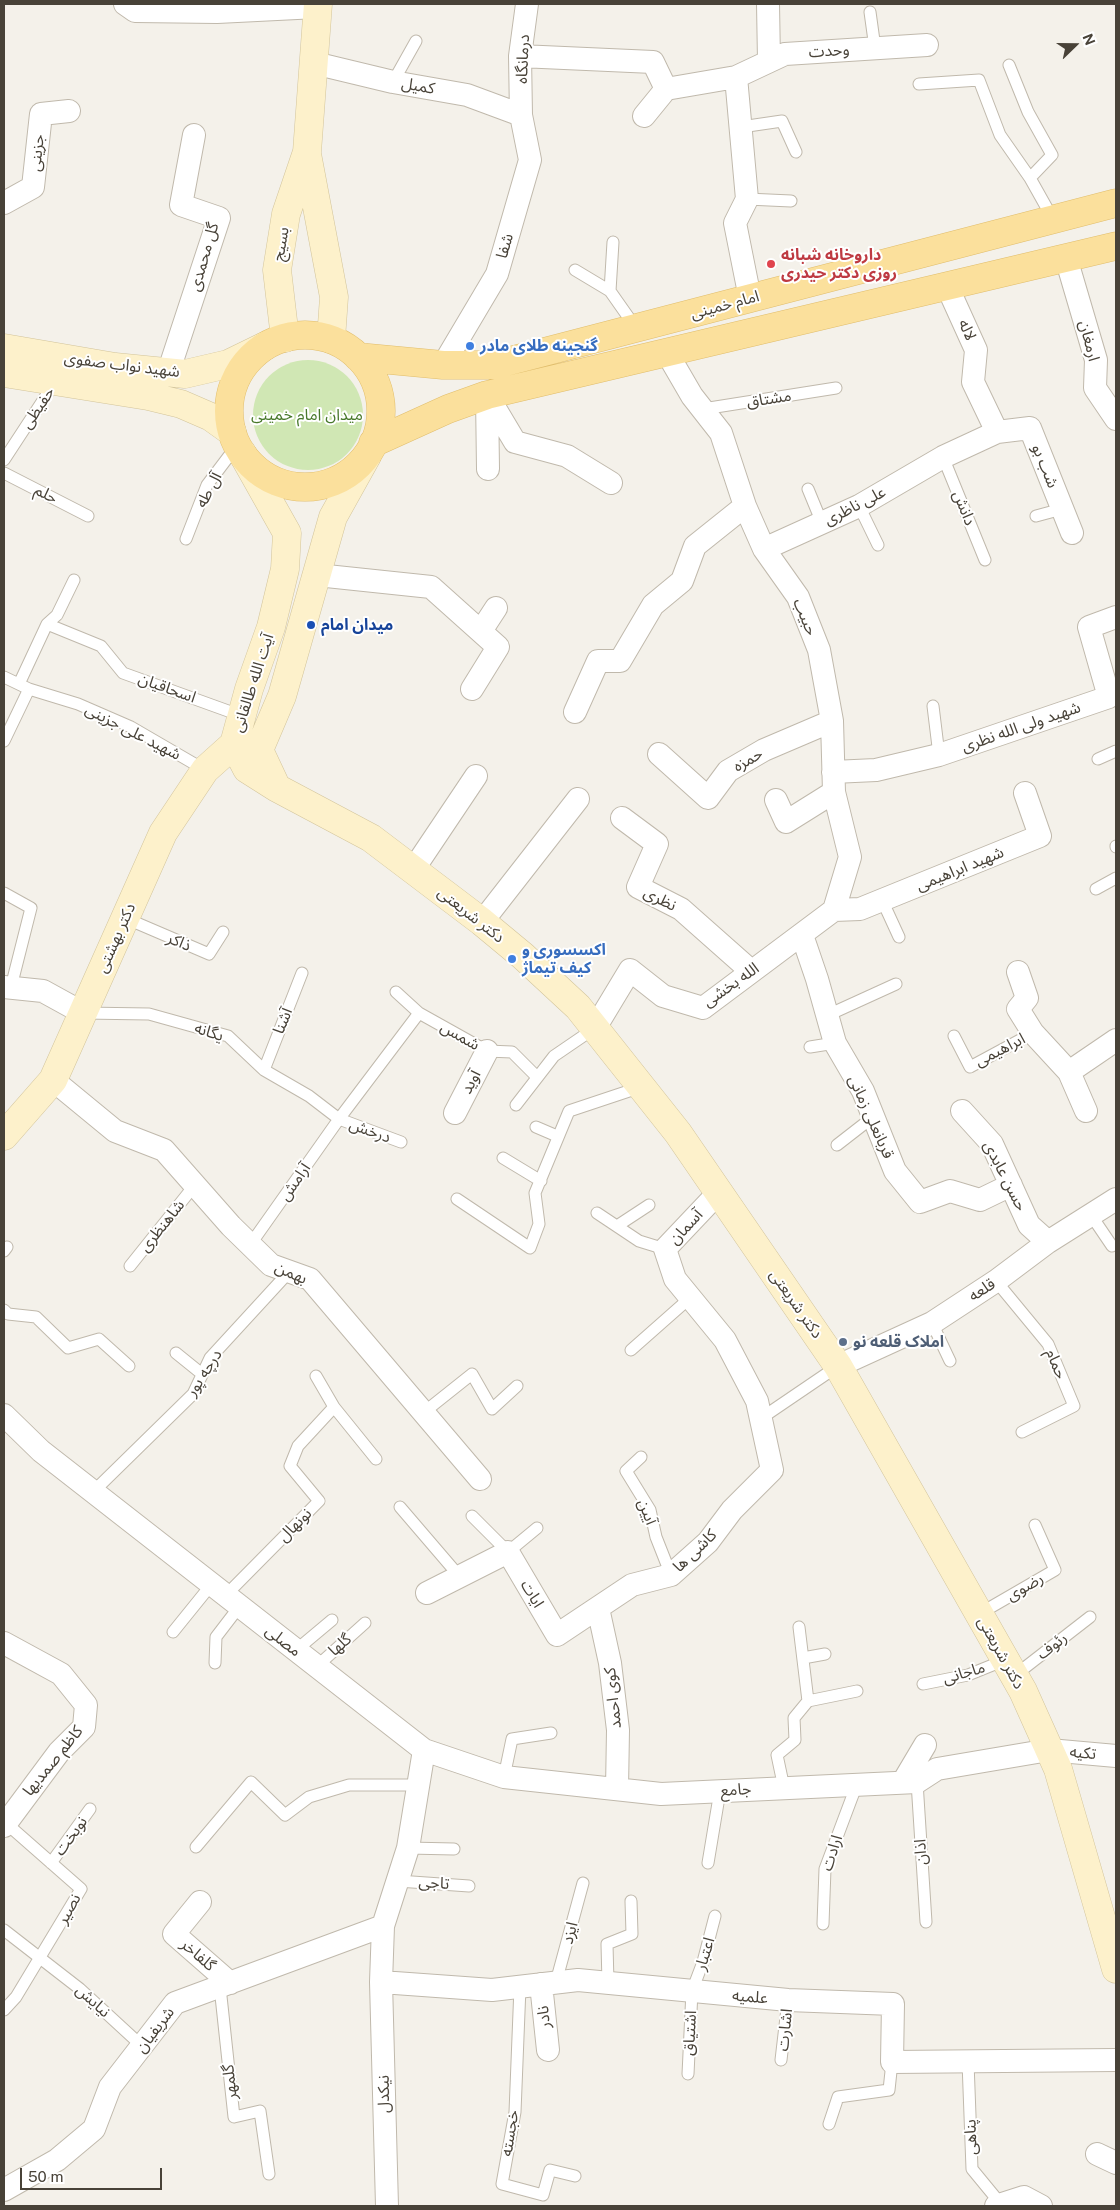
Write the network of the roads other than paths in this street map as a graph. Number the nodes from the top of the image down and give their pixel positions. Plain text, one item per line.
1 (124, 4) edge
2 (527, 4) edge
3 (768, 4) edge
4 (317, 5) edge
5 (870, 12) dead end
6 (416, 41) dead end
7 (927, 45) dead end
8 (875, 48) junction
9 (520, 56) junction
10 (769, 61) junction
11 (314, 63) junction
12 (1009, 65) dead end
13 (736, 77) junction
14 (393, 82) junction
15 (919, 84) dead end
16 (666, 89) junction
17 (69, 111) dead end
18 (521, 115) junction
19 (644, 116) dead end
20 (741, 126) junction
21 (194, 135) dead end
22 (307, 152) junction
23 (796, 152) dead end
24 (1030, 178) junction
25 (747, 199) junction
26 (791, 201) dead end
27 (4, 203) edge
28 (1116, 203) edge
29 (1053, 219) junction
30 (613, 242) dead end
31 (1116, 246) edge
32 (1066, 258) junction
33 (575, 270) dead end
34 (947, 286) junction
35 (610, 291) junction
36 (750, 298) junction
37 (636, 328) junction
38 (330, 339) junction
39 (275, 342) junction
40 (4, 348) edge
41 (667, 353) junction
42 (358, 357) junction
43 (442, 365) junction
44 (4, 373) edge
45 (168, 373) junction
46 (55, 382) junction
47 (836, 388) dead end
48 (487, 396) junction
49 (703, 409) junction
50 (1116, 419) edge
51 (997, 432) junction
52 (237, 443) junction
53 (370, 449) junction
54 (943, 457) junction
55 (4, 460) edge
56 (488, 469) dead end
57 (4, 473) edge
58 (611, 483) dead end
59 (808, 488) dead end
60 (745, 506) junction
61 (859, 506) junction
62 (1062, 509) junction
63 (88, 516) dead end
64 (1036, 516) dead end
65 (822, 523) junction
66 (1072, 533) dead end
67 (186, 540) dead end
68 (878, 545) dead end
69 (764, 549) junction
70 (985, 560) dead end
71 (317, 575) junction
72 (74, 580) dead end
73 (496, 608) dead end
74 (1116, 617) edge
75 (47, 624) junction
76 (481, 632) junction
77 (4, 677) edge
78 (24, 687) junction
79 (472, 689) dead end
80 (933, 706) dead end
81 (575, 712) dead end
82 (242, 716) junction
83 (832, 721) junction
84 (4, 741) edge
85 (234, 744) junction
86 (1116, 751) edge
87 (659, 754) dead end
88 (939, 755) junction
89 (1098, 759) dead end
90 (205, 770) junction
91 (476, 776) dead end
92 (833, 782) junction
93 (277, 788) junction
94 (1025, 793) dead end
95 (578, 799) dead end
96 (776, 800) dead end
97 (622, 818) dead end
98 (413, 870) junction
99 (1116, 878) edge
100 (1096, 889) dead end
101 (4, 893) edge
102 (882, 900) junction
103 (834, 910) junction
104 (125, 918) junction
105 (482, 922) junction
106 (223, 932) dead end
107 (802, 935) junction
108 (899, 937) dead end
109 (751, 971) junction
110 (1018, 972) dead end
111 (302, 973) dead end
112 (896, 984) dead end
113 (7, 987) edge
114 (396, 992) dead end
115 (83, 1013) junction
116 (419, 1014) junction
117 (828, 1015) junction
118 (595, 1028) junction
119 (1033, 1033) junction
120 (954, 1036) dead end
121 (1116, 1040) edge
122 (835, 1043) junction
123 (810, 1047) dead end
124 (487, 1052) junction
125 (264, 1070) junction
126 (1069, 1072) junction
127 (536, 1076) junction
128 (53, 1080) junction
129 (641, 1087) junction
130 (516, 1105) dead end
131 (962, 1111) dead end
132 (1086, 1111) dead end
133 (455, 1112) dead end
134 (873, 1117) junction
135 (339, 1119) junction
136 (536, 1127) dead end
137 (4, 1136) edge
138 (557, 1136) junction
139 (401, 1142) dead end
140 (837, 1145) dead end
141 (503, 1158) dead end
142 (541, 1182) junction
143 (1011, 1185) junction
144 (194, 1186) junction
145 (719, 1192) junction
146 (457, 1199) dead end
147 (1116, 1199) edge
148 (649, 1205) dead end
149 (596, 1213) dead end
150 (1091, 1215) junction
151 (617, 1226) junction
152 (1048, 1242) junction
153 (250, 1245) junction
154 (1112, 1246) dead end
155 (665, 1249) junction
156 (130, 1266) dead end
157 (289, 1272) junction
158 (996, 1281) junction
159 (691, 1297) junction
160 (4, 1310) edge
161 (932, 1322) junction
162 (631, 1350) dead end
163 (176, 1353) dead end
164 (950, 1361) dead end
165 (129, 1366) dead end
166 (838, 1366) junction
167 (202, 1374) junction
168 (316, 1376) dead end
169 (517, 1386) dead end
170 (334, 1407) junction
171 (423, 1412) junction
172 (760, 1419) junction
173 (7, 1424) edge
174 (1022, 1432) dead end
175 (641, 1457) dead end
176 (376, 1459) dead end
177 (480, 1479) dead end
178 (93, 1492) junction
179 (400, 1507) dead end
180 (472, 1516) dead end
181 (1035, 1525) dead end
182 (538, 1528) dead end
183 (508, 1552) junction
184 (671, 1574) junction
185 (460, 1577) junction
186 (427, 1593) dead end
187 (225, 1596) junction
188 (598, 1608) junction
189 (979, 1614) junction
190 (1090, 1617) dead end
191 (332, 1620) dead end
192 (364, 1623) dead end
193 (799, 1627) dead end
194 (173, 1632) dead end
195 (557, 1635) joint
196 (4, 1643) edge
197 (295, 1651) junction
198 (826, 1654) dead end
199 (803, 1658) junction
200 (215, 1663) dead end
201 (316, 1667) junction
202 (1010, 1668) junction
203 (923, 1684) dead end
204 (856, 1691) dead end
205 (808, 1701) junction
206 (551, 1733) dead end
207 (925, 1745) dead end
208 (424, 1750) junction
209 (1049, 1750) junction
210 (1116, 1756) edge
211 (504, 1777) junction
212 (910, 1782) junction
213 (857, 1784) junction
214 (418, 1785) junction
215 (784, 1788) junction
216 (617, 1789) junction
217 (720, 1791) junction
218 (90, 1809) dead end
219 (5, 1825) edge
220 (196, 1846) dead end
221 (408, 1848) junction
222 (454, 1849) dead end
223 (51, 1863) junction
224 (708, 1863) dead end
225 (398, 1881) junction
226 (583, 1883) dead end
227 (469, 1886) dead end
228 (631, 1901) dead end
229 (200, 1902) dead end
230 (715, 1916) dead end
231 (1109, 1918) edge
232 (926, 1922) dead end
233 (823, 1924) dead end
234 (383, 1926) junction
235 (4, 1930) edge
236 (40, 1958) junction
237 (1116, 1969) edge
238 (382, 1982) junction
239 (608, 1983) junction
240 (539, 1984) junction
241 (225, 1985) junction
242 (692, 1991) junction
243 (788, 2000) junction
244 (4, 2010) edge
245 (143, 2046) junction
246 (548, 2050) dead end
247 (781, 2060) dead end
248 (1116, 2060) edge
249 (892, 2062) junction
250 (968, 2062) junction
251 (688, 2074) dead end
252 (829, 2124) dead end
253 (269, 2174) dead end
254 (575, 2176) dead end
255 (4, 2190) edge
256 (998, 2205) edge
257 (387, 2206) edge
258 (1041, 2206) edge

1 - 4 street
2 - 9 street, درمانگاه
3 - 10 street
4 - 11 main road, بسیج
5 - 8 lane
6 - 14 lane
7 - 8 street, وحدت
8 - 10 street, وحدت
9 - 16 street
9 - 18 street, درمانگاه
10 - 13 street, وحدت
11 - 14 street, کمیل
11 - 22 main road, بسیج
12 - 24 lane
13 - 16 street
13 - 20 street
14 - 18 street, کمیل
15 - 24 lane
16 - 19 street
17 - 27 street, جزینی
18 - 43 street, شفا
20 - 23 lane
20 - 25 street
21 - 45 street, گل محمدی
22 - 38 main road, بسیج
22 - 39 main road, بسیج
24 - 29 lane
25 - 26 lane
25 - 36 street
28 - 29 main road, امام خمینی
29 - 36 main road, امام خمینی
30 - 35 lane
31 - 32 main road, امام خمینی
32 - 34 main road, امام خمینی
32 - 50 street, ارمغان
33 - 35 lane
34 - 41 main road, امام خمینی
34 - 51 street, لاله
35 - 37 lane
36 - 37 main road, امام خمینی
37 - 43 main road, امام خمینی
38 - 39 main road
38 - 42 main road
39 - 45 main road, شهید نواب صفوی
39 - 52 main road
40 - 45 main road, شهید نواب صفوی
41 - 48 main road, امام خمینی
41 - 49 street, حبیب
42 - 43 main road, امام خمینی
42 - 53 main road
44 - 46 main road, شهید نواب صفوی
46 - 52 main road, شهید نواب صفوی
46 - 55 lane, حفیظی
47 - 49 lane, مشتاق
48 - 53 main road, امام خمینی
48 - 56 street
48 - 58 street
49 - 60 street, حبیب
51 - 54 street, شب بو
51 - 62 street, شب بو
52 - 53 main road
52 - 67 lane, آل طه
52 - 82 main road, آیت الله طالقانی
53 - 71 main road, آیت الله طالقانی
54 - 61 street, علی ناظری
54 - 70 lane, دانش
57 - 63 lane, حلم
59 - 65 lane
60 - 69 street, حبیب
60 - 81 street
61 - 65 street, علی ناظری
61 - 68 lane
62 - 64 lane
62 - 66 street, شب بو
65 - 69 street, علی ناظری
69 - 83 street, حبیب
71 - 76 street
71 - 93 main road, آیت الله طالقانی
72 - 75 lane
73 - 76 street
74 - 88 street, شهید ولی الله نظری
75 - 78 lane
75 - 82 lane, اسحاقیان
76 - 79 street
77 - 78 lane, شهید علی جزینی
78 - 84 lane
78 - 90 lane, شهید علی جزینی
80 - 88 lane
82 - 85 main road, آیت الله طالقانی
83 - 87 street, حمزه
83 - 92 street, حبیب
85 - 90 main road, دکتر بهشتی
85 - 93 main road, آیت الله طالقانی
86 - 89 lane
88 - 92 street, شهید ولی الله نظری
90 - 104 main road, دکتر بهشتی
91 - 98 street
92 - 96 street
92 - 103 street, حبیب
93 - 98 main road, دکتر شریعتی
94 - 102 street, شهید ابراهیمی
95 - 105 street
97 - 109 street, نظری
98 - 105 main road, دکتر شریعتی
99 - 100 lane
101 - 113 lane
102 - 103 street, شهید ابراهیمی
102 - 108 lane
103 - 107 street, الله بخشی
104 - 106 lane, ذاکر
104 - 115 main road, دکتر بهشتی
105 - 118 main road, دکتر شریعتی
107 - 109 street, الله بخشی
107 - 117 street, قربانعلی زمانی
109 - 118 street, الله بخشی
110 - 119 street
111 - 125 lane, آشنا
112 - 117 lane
113 - 115 street
114 - 116 lane, شمس
115 - 125 lane, یگانه
115 - 128 main road, دکتر بهشتی
116 - 124 lane, شمس
116 - 135 lane
117 - 122 street, قربانعلی زمانی
118 - 127 lane
118 - 129 main road, دکتر شریعتی
119 - 120 lane, ابراهیمی
119 - 126 street
121 - 126 street
122 - 123 lane
122 - 134 street, قربانعلی زمانی
124 - 127 lane, شمس
124 - 133 street, آوید
125 - 135 lane, یگانه
126 - 132 street
127 - 130 lane
128 - 137 main road, دکتر بهشتی
128 - 144 street, بهمن
129 - 138 lane
129 - 145 main road, دکتر شریعتی
131 - 143 street, حسن عابدی
134 - 140 lane
134 - 143 street, قربانعلی زمانی
135 - 139 lane, درخش
135 - 153 lane, آرامش
136 - 138 lane
138 - 142 lane
141 - 142 lane
142 - 146 lane
143 - 152 street, حسن عابدی
144 - 153 street, بهمن
144 - 156 lane, شاهنظری
145 - 155 street, آسمان
145 - 166 main road, دکتر شریعتی
147 - 150 street, قلعه
148 - 151 lane
149 - 151 lane, آسمان
150 - 152 street, قلعه
150 - 154 lane
151 - 155 lane, آسمان
152 - 158 street, قلعه
153 - 157 street, بهمن
155 - 159 street, کاشی ها
157 - 167 lane, درچه پور
157 - 171 street, بهمن
158 - 161 street, قلعه
158 - 174 lane, حمام
159 - 162 lane
159 - 172 street, کاشی ها
160 - 165 lane
161 - 164 lane
161 - 166 street, قلعه
163 - 167 lane
166 - 172 lane
166 - 189 main road, دکتر شریعتی
167 - 178 lane, درچه پور
168 - 170 lane
169 - 171 lane
170 - 176 lane
170 - 187 lane, نونهال
171 - 177 street, بهمن
172 - 184 street, کاشی ها
173 - 178 street, مصلی
175 - 184 lane, آیین
178 - 187 street, مصلی
179 - 185 lane
180 - 183 lane, ایات
181 - 189 lane, رضوی
182 - 183 lane
183 - 185 street
183 - 195 street, ایات
184 - 188 street, کاشی ها
185 - 186 street
187 - 194 lane
187 - 197 street, مصلی
187 - 200 lane
188 - 195 street, کاشی ها
188 - 216 street, کوی احمد
189 - 202 main road, دکتر شریعتی
190 - 202 lane, رئوف
191 - 197 lane
192 - 201 lane, گلها
193 - 199 lane
196 - 219 street, کاظم صمدیها
197 - 201 street, مصلی
198 - 199 lane
199 - 205 lane
201 - 208 street, مصلی
202 - 203 lane, ماجانی
202 - 209 main road, دکتر شریعتی
204 - 205 lane
205 - 215 lane
206 - 211 lane
207 - 212 street
208 - 211 street, جامع
208 - 214 street
209 - 210 street, تکیه
209 - 212 street, جامع
209 - 231 main road, دکتر شریعتی
211 - 216 street, جامع
212 - 213 street, جامع
212 - 232 lane, اذان
213 - 215 street, جامع
213 - 233 lane, ارادت
214 - 220 lane
214 - 221 street
215 - 217 street, جامع
216 - 217 street, جامع
217 - 224 lane
218 - 223 lane, نوبخت
219 - 223 lane, نصیر
221 - 222 lane
221 - 225 street
223 - 236 lane, نصیر
225 - 227 lane, تاجی
225 - 234 street
226 - 240 lane, ایزد
228 - 239 lane
229 - 241 street, گلفاخر
230 - 242 lane, اعتبار
231 - 237 main road, دکتر شریعتی
234 - 238 street
234 - 241 street, شریفیان
235 - 236 lane, نیایش
236 - 244 lane, نصیر
236 - 245 lane, نیایش
238 - 240 street, علمیه
238 - 257 street, نیکدل
239 - 240 street, علمیه
239 - 242 street, علمیه
240 - 246 street, نادر
240 - 254 lane, خجسته
241 - 245 street, شریفیان
241 - 253 lane, گلمهر
242 - 243 street, علمیه
242 - 251 lane, اشتیاق
243 - 247 lane, اشارت
243 - 249 street, علمیه
245 - 255 street, شریفیان
248 - 250 street
249 - 250 street
249 - 252 lane
250 - 256 lane, پناهی
256 - 258 street

